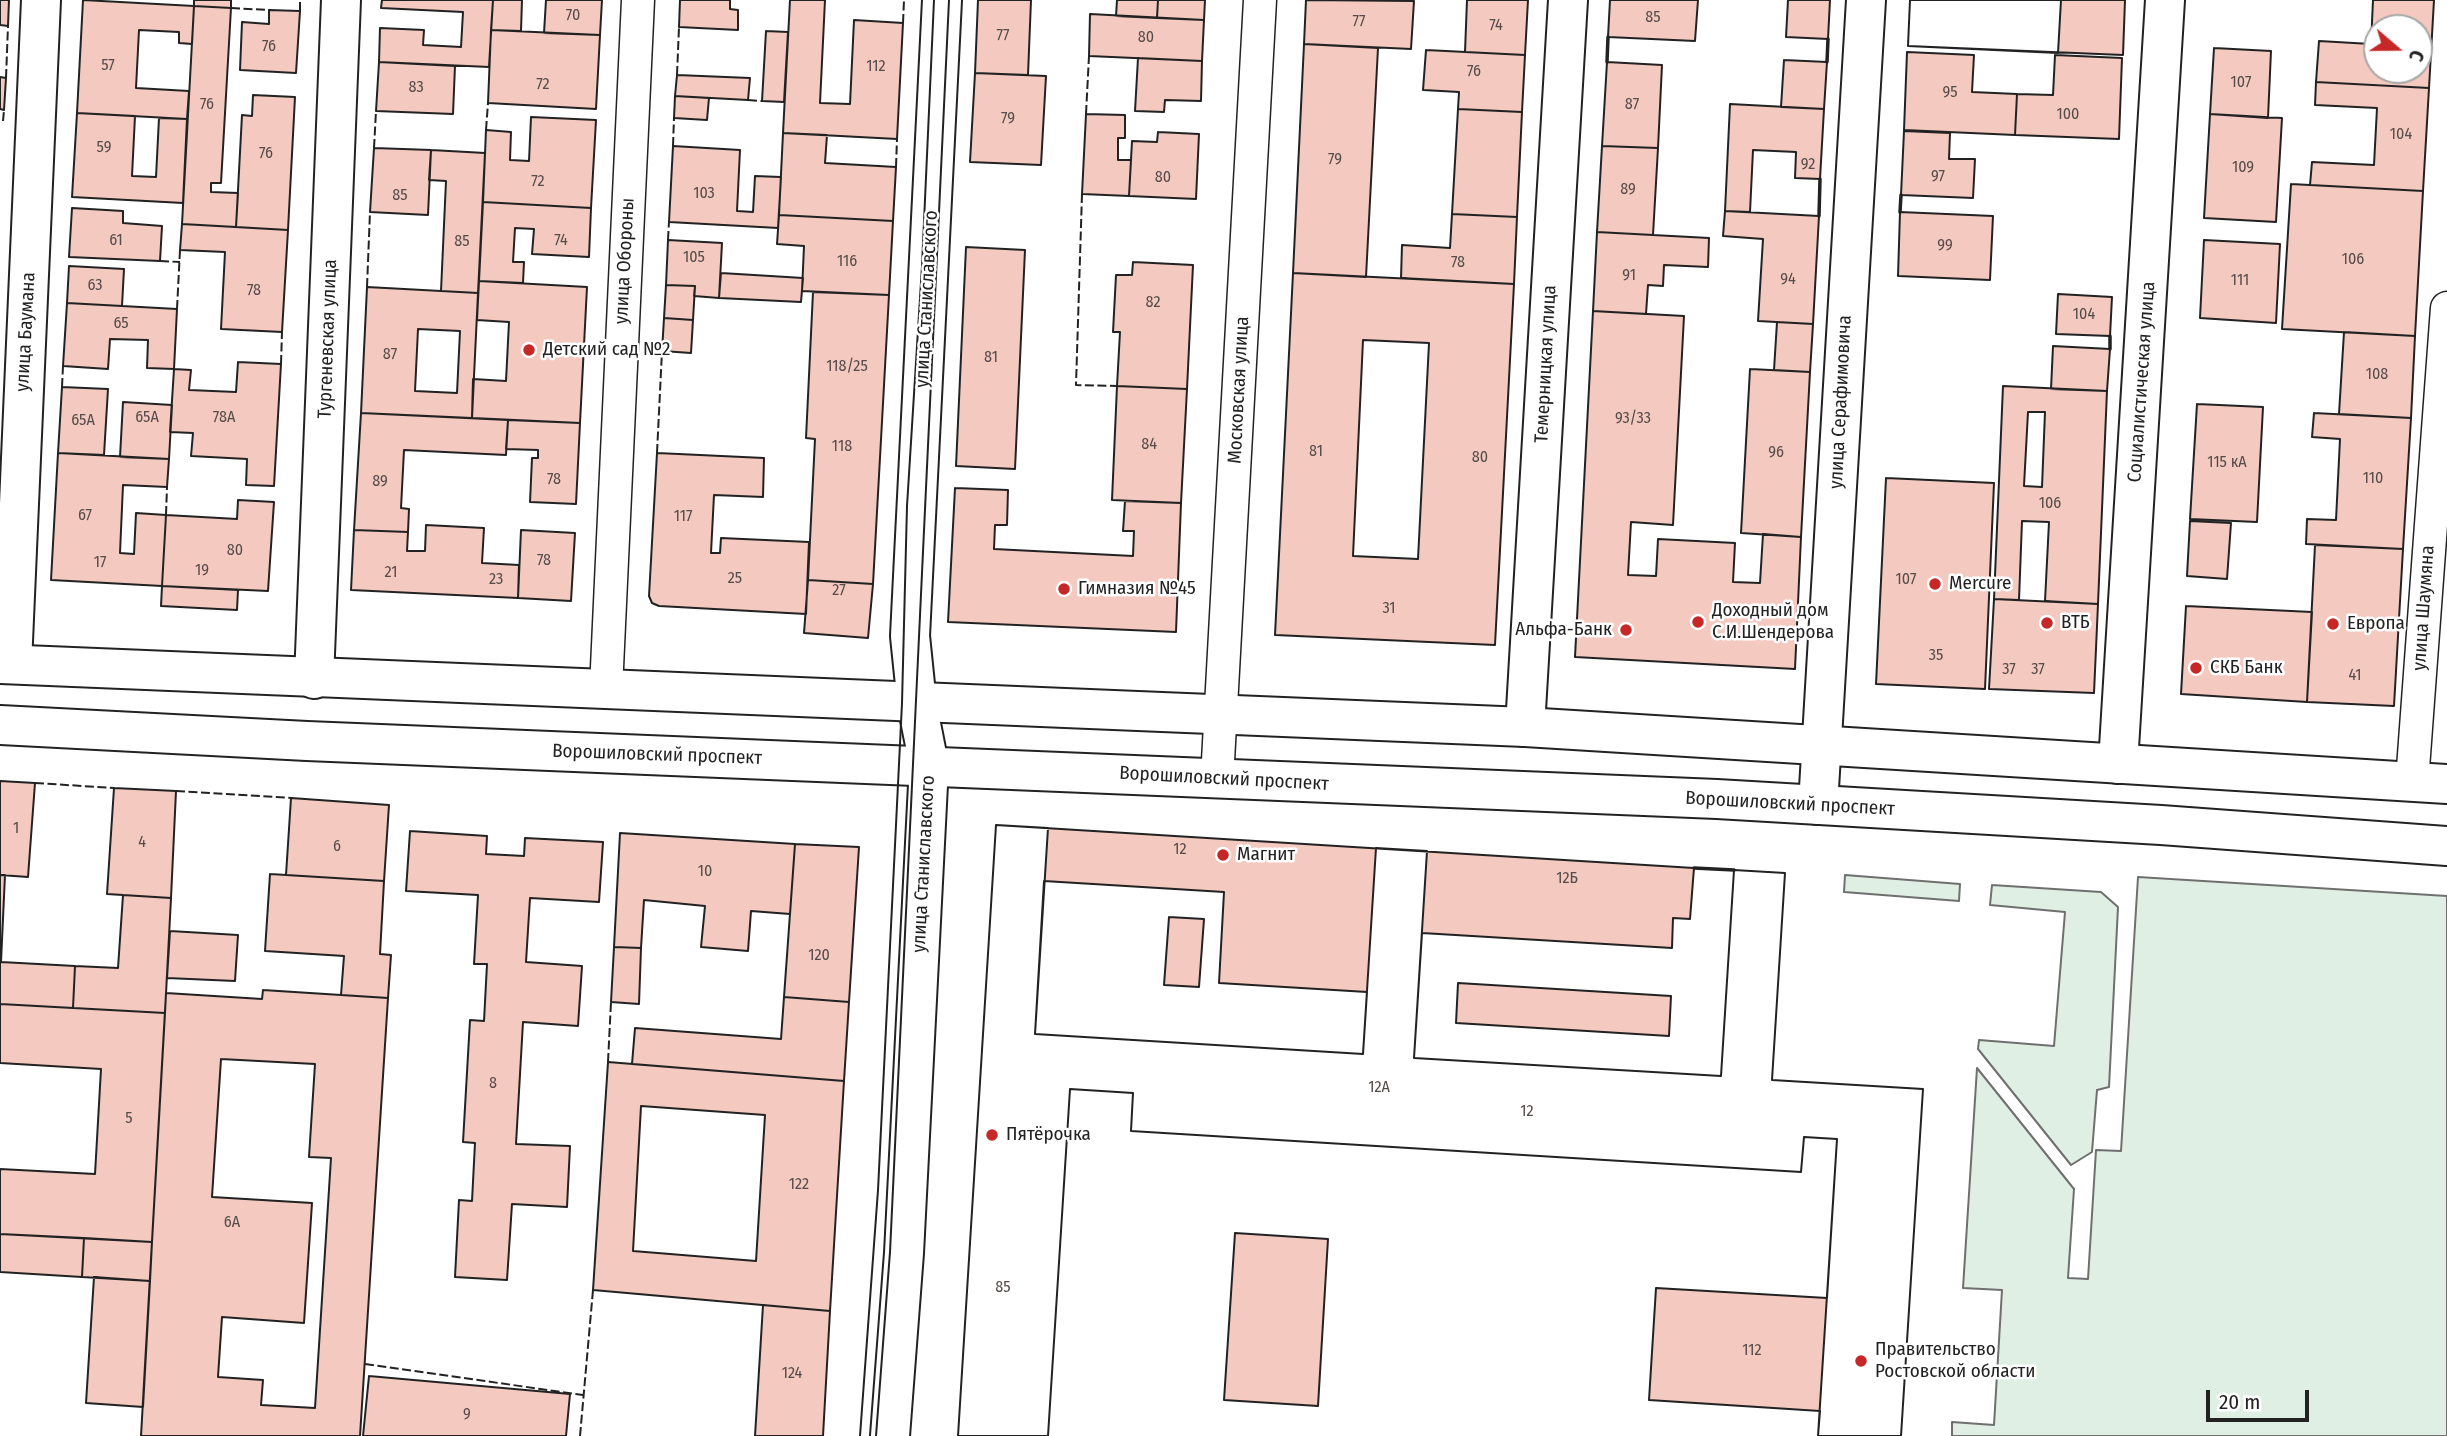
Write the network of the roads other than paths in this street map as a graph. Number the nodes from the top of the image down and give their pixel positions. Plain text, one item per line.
1 (41, 0) edge
2 (341, 0) edge
3 (638, 0) edge
4 (942, 0) edge
5 (1260, 0) edge
6 (1568, 0) edge
7 (1866, 0) edge
8 (2165, 0) edge
9 (2447, 308) edge
10 (6, 611) edge
11 (6, 664) edge
12 (314, 678) junction
13 (606, 689) junction
14 (917, 704) junction
15 (1222, 715) junction
16 (0, 725) edge
17 (1525, 727) junction
18 (1822, 745) junction
19 (2118, 764) junction
20 (929, 765) junction
21 (1217, 779) junction
22 (2429, 783) edge
23 (1818, 805) junction
24 (2447, 846) edge
25 (890, 1436) edge

1 - 10 street, улица Баумана
2 - 12 street, Тургеневская улица
3 - 13 street, улица Обороны
4 - 14 street, улица Станиславского
5 - 15 street, Московская улица
6 - 17 street, Темерницкая улица
7 - 18 street, улица Серафимовича
8 - 19 street, Социалистическая улица
9 - 22 street, улица Шаумяна
10 - 11 street, улица Баумана
11 - 12 street
12 - 13 street
13 - 14 street
14 - 15 street
14 - 20 street, улица Станиславского
15 - 17 street
15 - 21 street, Московская улица
16 - 20 street, Ворошиловский проспект
17 - 18 street
18 - 19 street
18 - 23 street, улица Серафимовича
19 - 22 street
20 - 21 street, Ворошиловский проспект
20 - 25 street, улица Станиславского
21 - 23 street, Ворошиловский проспект
23 - 24 street, Ворошиловский проспект

